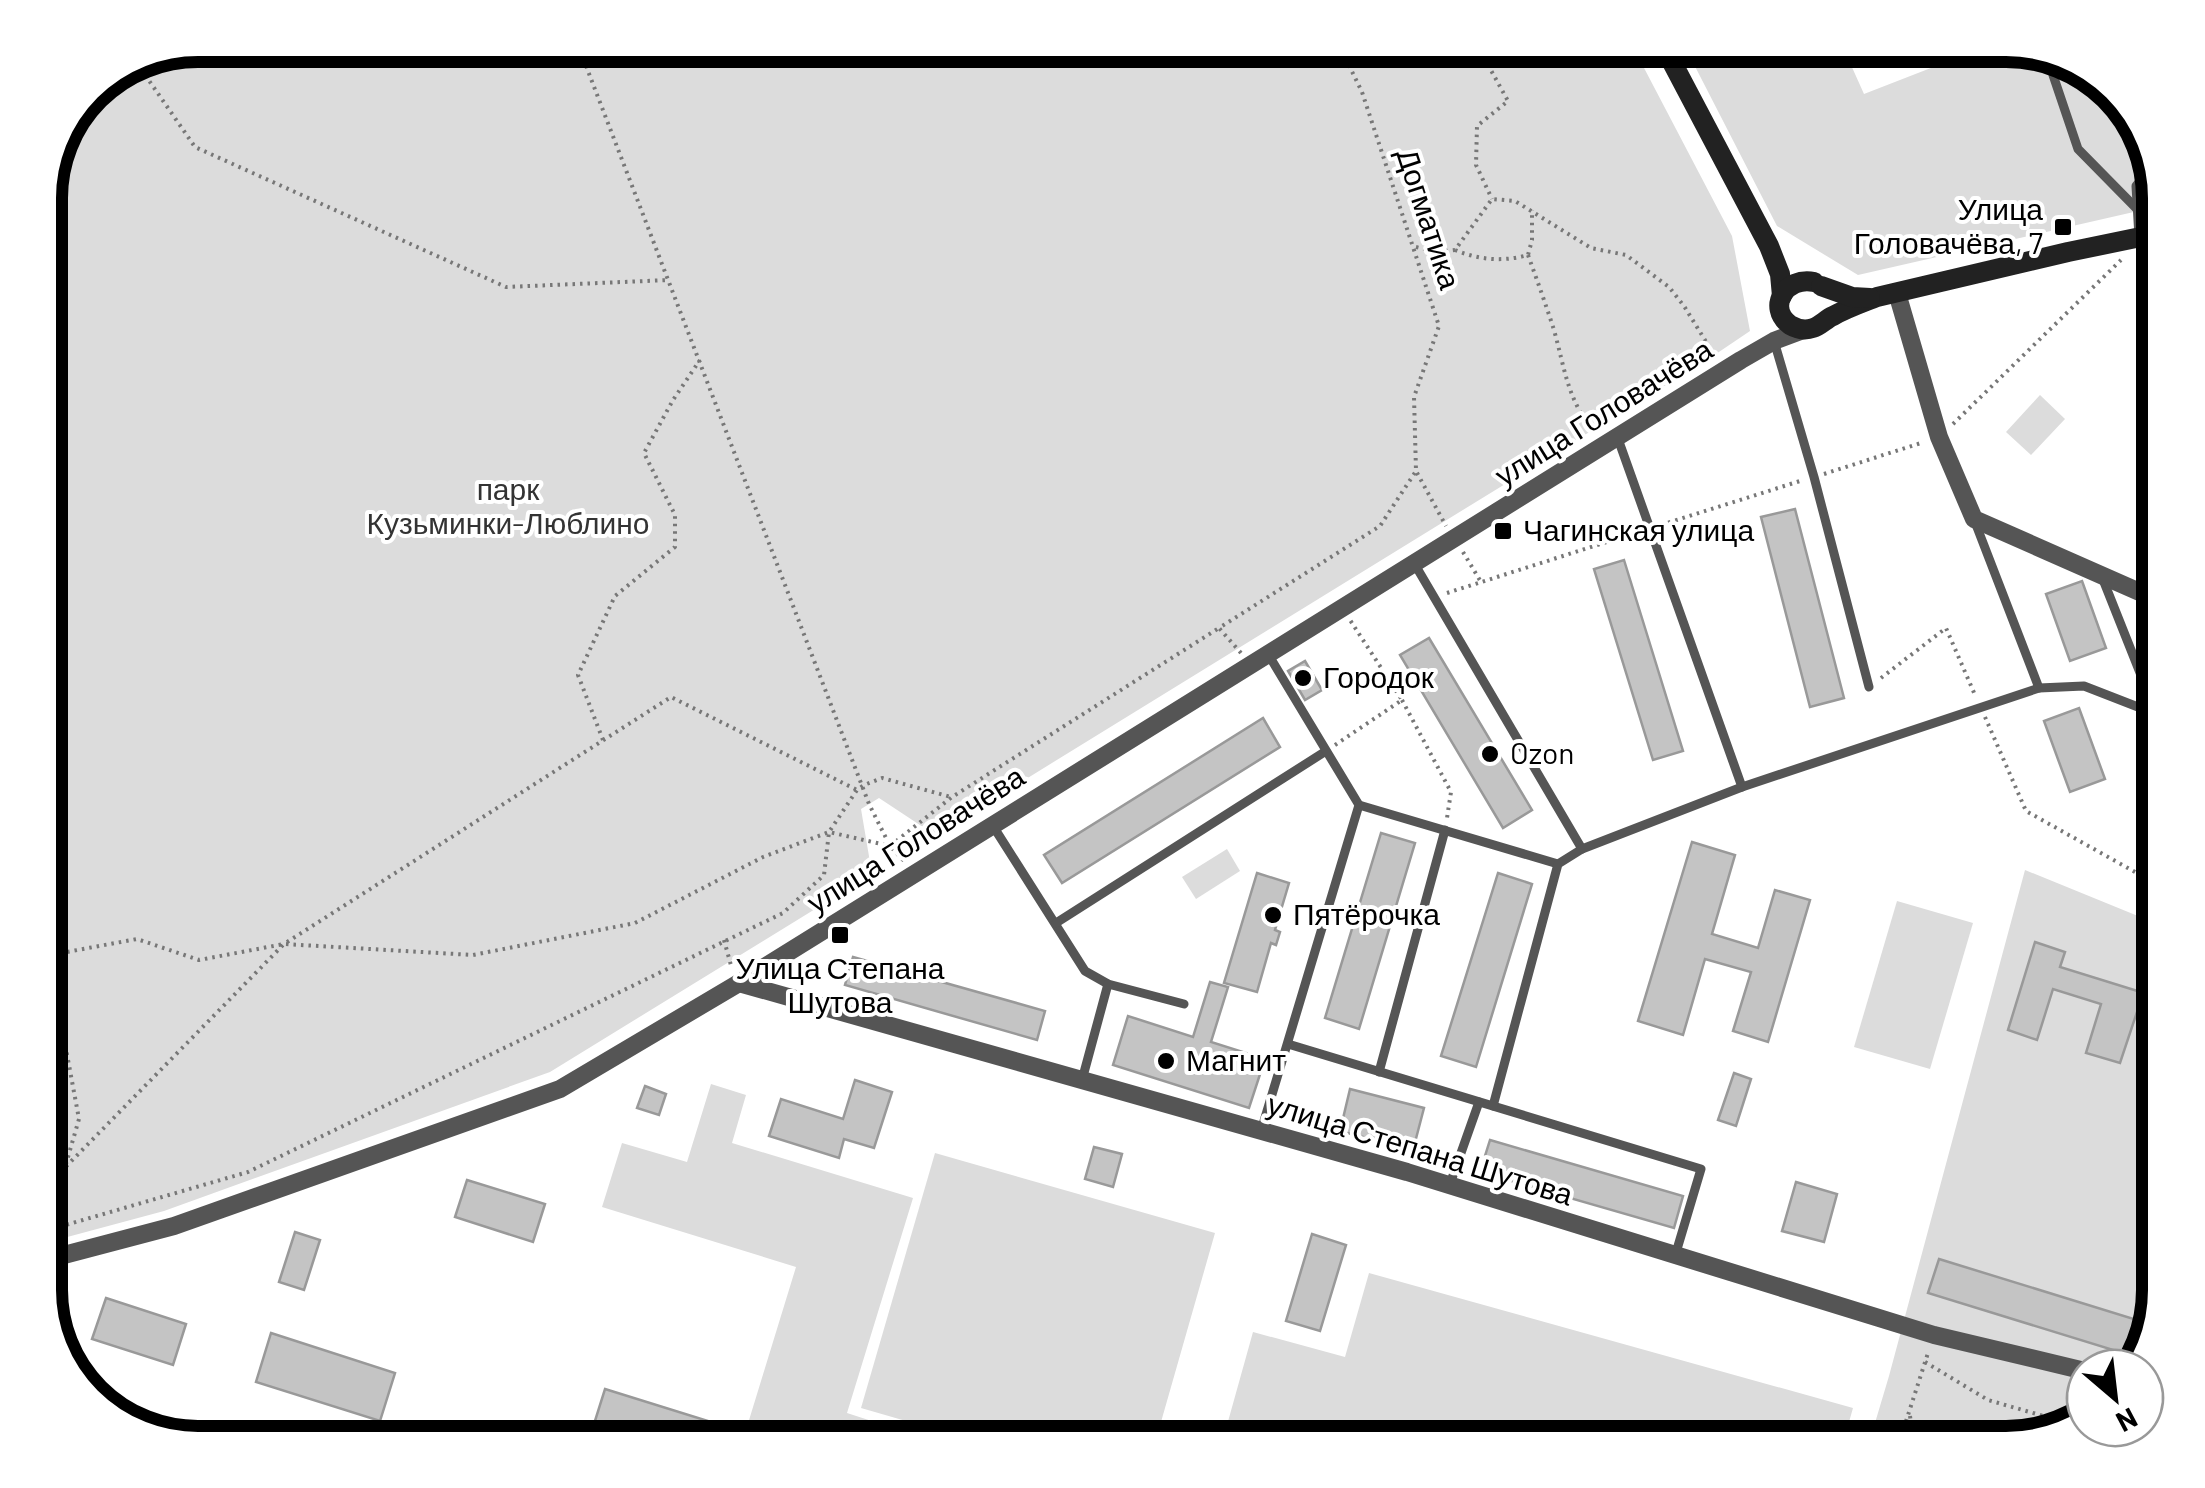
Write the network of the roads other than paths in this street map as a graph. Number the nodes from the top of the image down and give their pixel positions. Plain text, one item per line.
1 (1672, 62) edge
2 (2053, 76) dead end
3 (2141, 180) edge
4 (2138, 210) junction
5 (2142, 218) edge
6 (2142, 237) edge
7 (1770, 246) junction
8 (1817, 284) junction
9 (1887, 295) junction
10 (1781, 299) junction
11 (1824, 321) junction
12 (1803, 330) junction
13 (1767, 345) junction
14 (1611, 440) junction
15 (1974, 519) junction
16 (1414, 563) junction
17 (2101, 575) junction
18 (2142, 593) edge
19 (1268, 654) junction
20 (2142, 678) edge
21 (1869, 687) road end
22 (2038, 688) junction
23 (2142, 711) edge
24 (1326, 751) junction
25 (1742, 787) junction
26 (1359, 804) junction
27 (993, 825) junction
28 (1445, 830) junction
29 (1582, 849) junction
30 (1558, 864) junction
31 (1056, 923) junction
32 (739, 983) junction
33 (1108, 984) junction
34 (1184, 1004) dead end
35 (1288, 1044) junction
36 (1378, 1072) junction
37 (1082, 1080) junction
38 (1479, 1102) junction
39 (1493, 1106) junction
40 (1261, 1131) junction
41 (1450, 1186) junction
42 (63, 1255) edge
43 (1675, 1256) junction
44 (2065, 1366) edge

1 - 7 street
2 - 4 lane
3 - 4 lane
4 - 5 lane
6 - 9 street
7 - 8 street
7 - 10 street
8 - 9 street
8 - 10 street
8 - 11 street
9 - 11 street
9 - 15 street
10 - 12 street
10 - 13 street, улица Головачёва
11 - 12 street
12 - 13 street, улица Головачёва
13 - 14 street, улица Головачёва
13 - 21 lane
14 - 16 street, улица Головачёва
14 - 25 lane
15 - 17 street
15 - 22 lane
16 - 19 street, улица Головачёва
16 - 29 lane
17 - 18 street
17 - 20 lane
19 - 24 lane
19 - 27 street, улица Головачёва
22 - 23 lane
22 - 25 lane
24 - 26 lane
24 - 31 lane
25 - 29 lane
26 - 28 lane
26 - 35 lane
27 - 31 lane
27 - 32 street, улица Головачёва
28 - 30 lane
28 - 36 lane
29 - 30 lane
30 - 39 lane
31 - 33 lane
32 - 37 street, улица Степана Шутова
32 - 42 street, улица Головачёва
33 - 34 lane
33 - 37 lane
35 - 36 lane
35 - 40 lane
36 - 38 lane
37 - 40 street, улица Степана Шутова
38 - 39 lane
38 - 41 lane
39 - 43 lane
40 - 41 street, улица Степана Шутова
41 - 43 street, улица Степана Шутова
43 - 44 street, улица Степана Шутова

